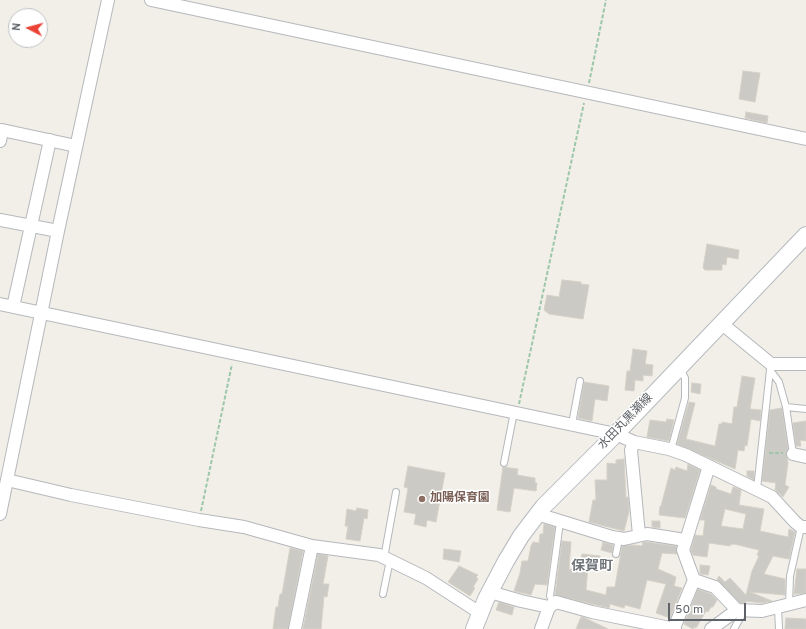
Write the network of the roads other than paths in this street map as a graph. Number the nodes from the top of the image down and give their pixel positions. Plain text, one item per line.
1 (108, 0) edge
2 (151, 0) edge
3 (806, 139) edge
4 (50, 140) junction
5 (0, 141) edge
6 (76, 146) junction
7 (0, 220) edge
8 (31, 226) junction
9 (58, 231) junction
10 (806, 235) edge
11 (0, 304) edge
12 (13, 307) junction
13 (42, 312) junction
14 (721, 323) junction
15 (806, 364) edge
16 (771, 367) junction
17 (679, 368) junction
18 (580, 380) dead end
19 (786, 407) junction
20 (806, 409) edge
21 (515, 413) junction
22 (572, 424) junction
23 (616, 434) junction
24 (634, 442) junction
25 (671, 450) junction
26 (793, 454) joint
27 (806, 457) edge
28 (504, 463) dead end
29 (709, 466) junction
30 (7, 480) junction
31 (757, 489) junction
32 (396, 492) dead end
33 (0, 514) edge
34 (537, 514) junction
35 (560, 522) junction
36 (804, 527) edge
37 (639, 534) junction
38 (619, 539) junction
39 (685, 540) junction
40 (312, 546) junction
41 (616, 554) dead end
42 (387, 559) junction
43 (694, 580) junction
44 (490, 592) junction
45 (383, 594) dead end
46 (806, 600) edge
47 (551, 605) junction
48 (783, 606) junction
49 (741, 610) junction
50 (480, 613) junction
51 (295, 629) edge
52 (474, 629) edge
53 (541, 629) edge
54 (674, 629) edge
55 (711, 629) edge
56 (734, 629) edge
57 (779, 629) edge

1 - 6 street
2 - 3 street
4 - 5 street
4 - 6 street
4 - 8 street
6 - 9 street
7 - 8 street
8 - 9 street
8 - 12 street
9 - 13 street
10 - 14 main road, 水田丸黒瀬線
11 - 12 street
12 - 13 street
13 - 21 street
13 - 30 street
14 - 16 street
14 - 17 main road, 水田丸黒瀬線
15 - 16 street
16 - 19 lane
16 - 31 lane
17 - 23 main road, 水田丸黒瀬線
17 - 25 lane
18 - 22 lane
19 - 20 lane
19 - 26 lane
21 - 22 street
21 - 28 lane
22 - 23 street
23 - 24 street
23 - 34 main road, 水田丸黒瀬線
24 - 25 street
24 - 37 street
25 - 29 street
26 - 27 street
29 - 31 street
29 - 39 street
30 - 33 street
30 - 40 street
31 - 36 street
32 - 42 lane
34 - 35 street
34 - 44 main road, 水田丸黒瀬線
35 - 38 street
35 - 47 lane
36 - 48 lane
37 - 38 street
37 - 39 street
38 - 41 lane
39 - 43 street
40 - 42 street
40 - 51 street
42 - 45 lane
42 - 50 street
43 - 49 street
43 - 54 street
44 - 47 street
44 - 50 main road, 水田丸黒瀬線
46 - 48 street
47 - 53 street
47 - 54 street
48 - 49 street
48 - 57 lane
49 - 55 street
49 - 56 lane
50 - 52 main road, 水田丸黒瀬線

